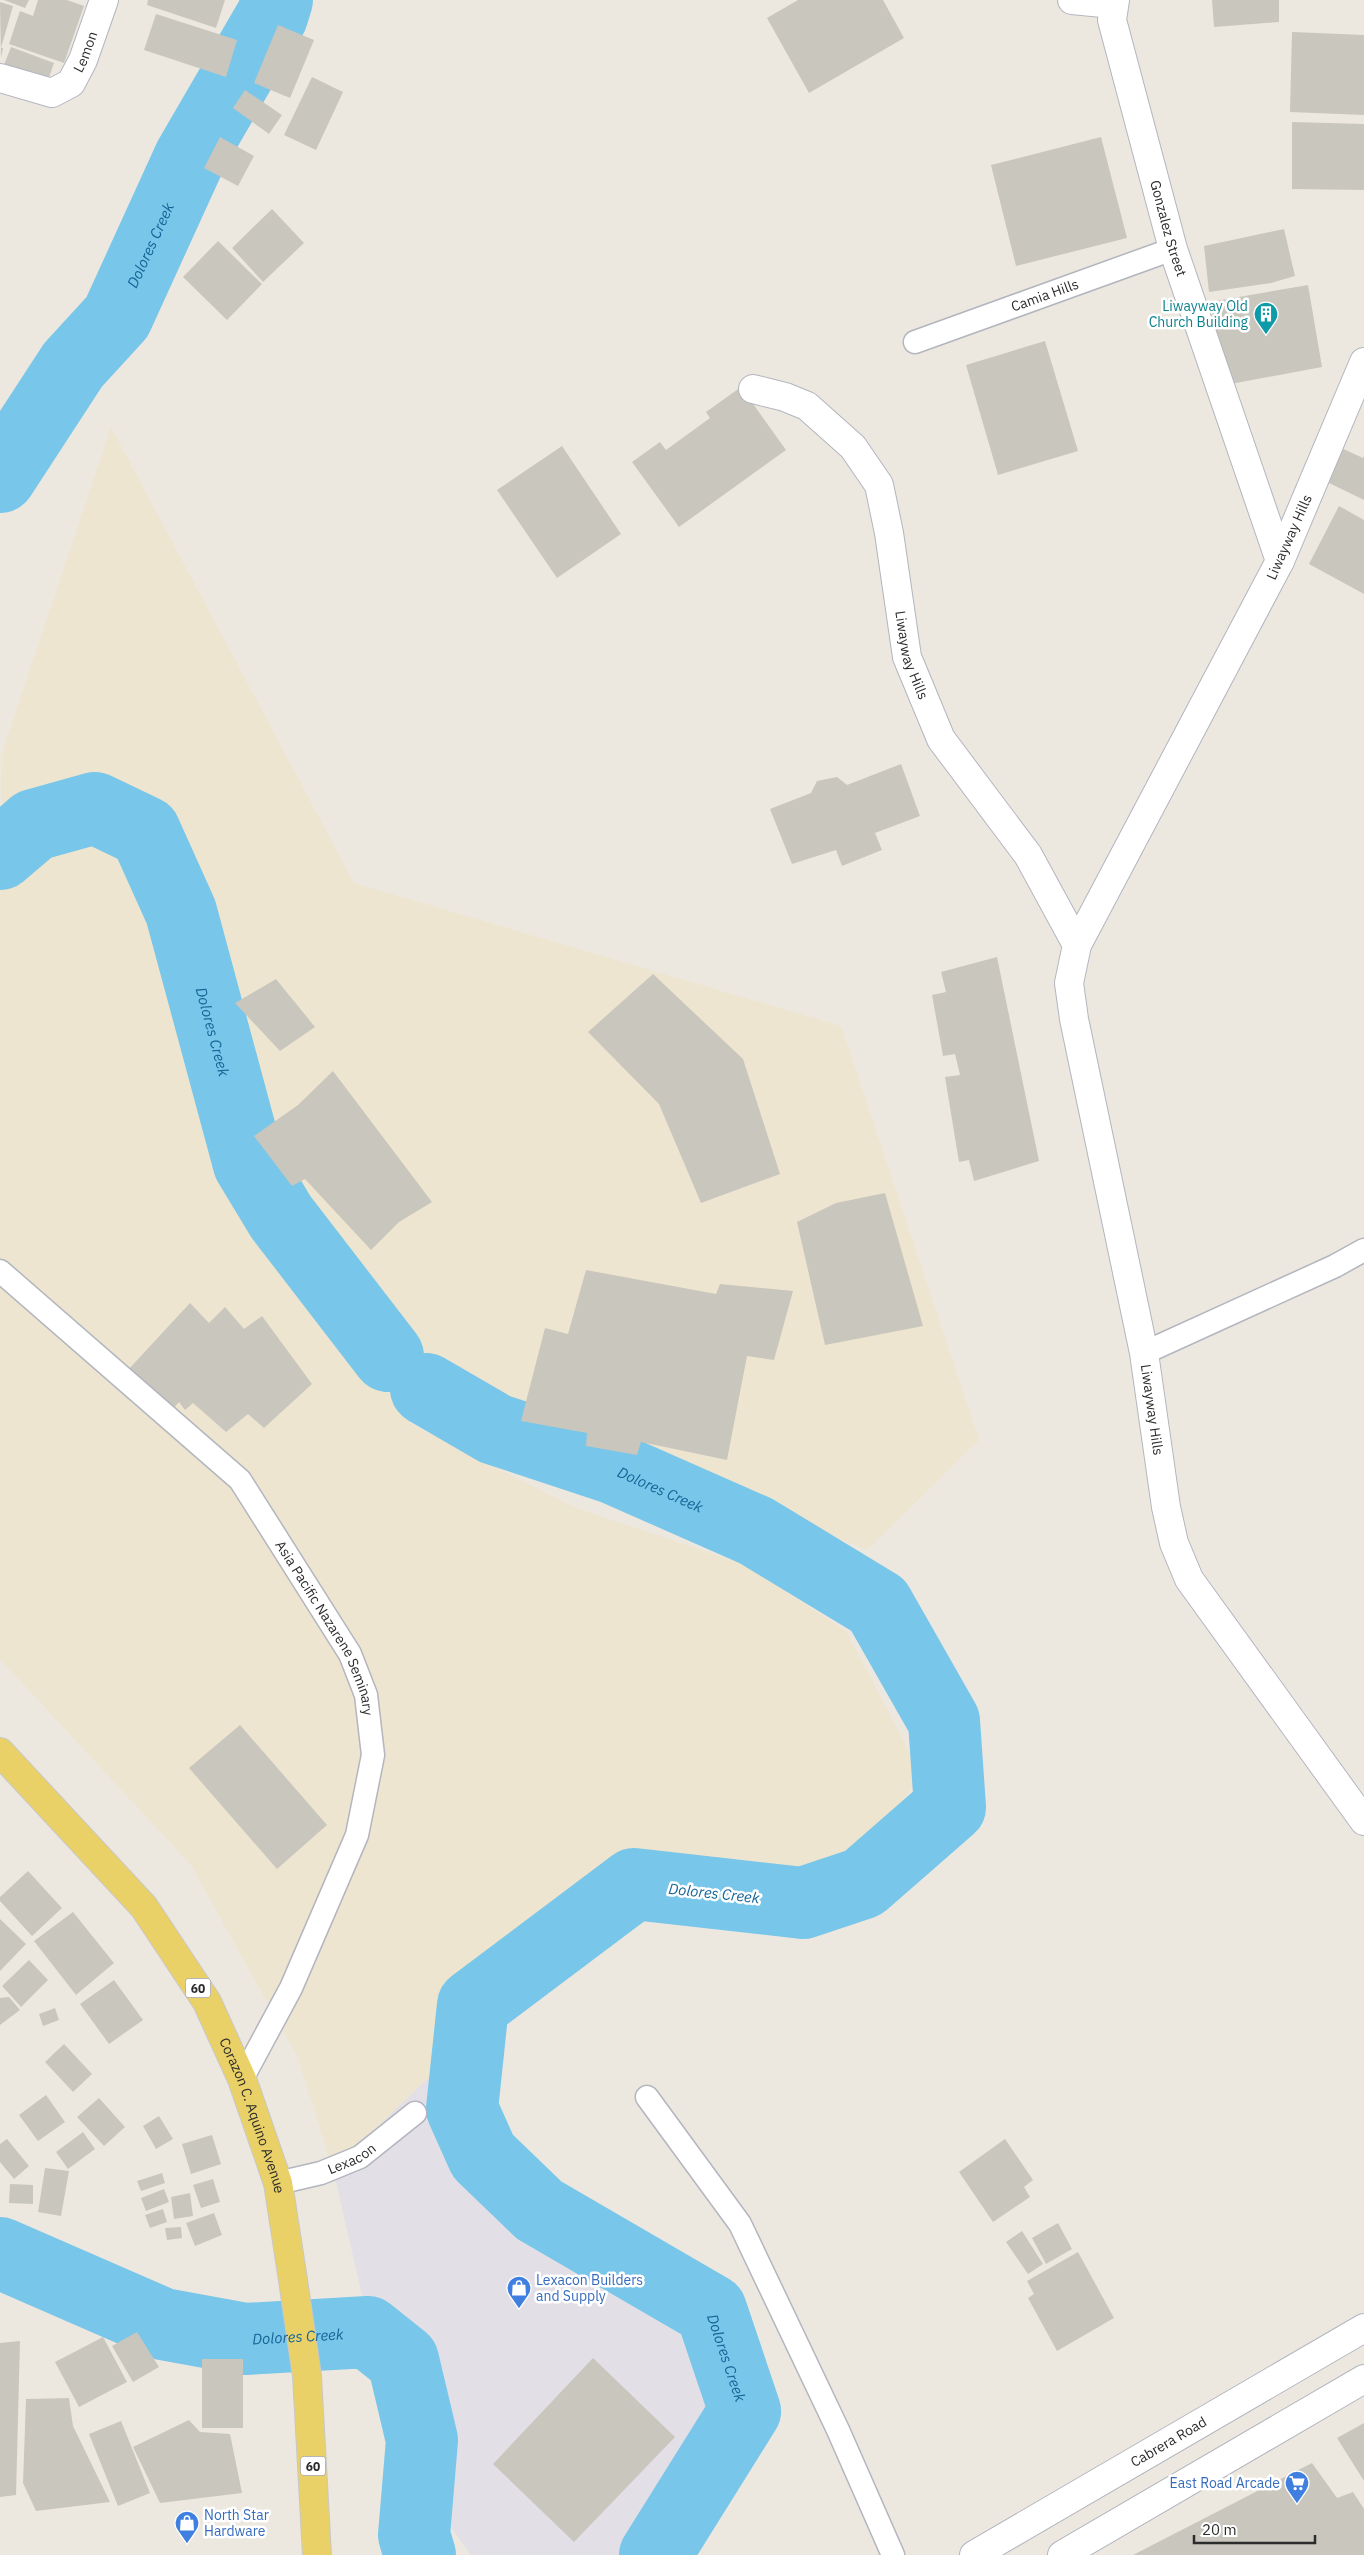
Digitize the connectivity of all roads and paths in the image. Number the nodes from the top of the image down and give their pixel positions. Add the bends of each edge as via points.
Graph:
1 (104, 0) edge
2 (1072, 0) edge
3 (1114, 2) edge
4 (0, 78) edge
5 (1174, 248) junction
6 (915, 342) dead end
7 (1364, 362) edge
8 (752, 389) dead end
9 (1280, 561) junction
10 (1077, 946) junction
11 (1364, 1250) edge
12 (0, 1271) edge
13 (1144, 1353) junction
14 (0, 1752) edge
15 (1364, 1821) edge
16 (242, 2079) junction
17 (647, 2097) dead end
18 (415, 2113) dead end
19 (278, 2184) junction
20 (1364, 2328) edge
21 (1364, 2379) edge
22 (317, 2555) edge
23 (893, 2555) edge
24 (974, 2555) edge
25 (1062, 2555) edge

1 - 4 street, Lemon via 83,60 71,83 52,93
2 - 3 street
3 - 5 street, Gonzalez Street via 1112,20
5 - 6 lane, Camia Hills
5 - 9 street, Gonzalez Street
7 - 9 street, Liwayway Hills
8 - 10 street, Liwayway Hills via 807,406 853,447 879,485 907,657 941,739 1028,855
9 - 10 street, Liwayway Hills
10 - 13 street, Liwayway Hills via 1069,983 1074,1019
11 - 13 lane
12 - 16 lane, Asia Pacific Nazarene Seminary via 240,1480 350,1654 366,1695 374,1755 357,1835 291,1988
13 - 15 street, Liwayway Hills via 1166,1507 1174,1543 1189,1579
14 - 16 main road, Corazon C. Aquino Avenue / 60 via 144,1907 207,2002
16 - 19 main road, Corazon C. Aquino Avenue / 60
17 - 23 lane via 740,2224 838,2430
18 - 19 lane, Lexacon via 360,2157 322,2173
19 - 22 main road, Corazon C. Aquino Avenue / 60 via 307,2376
20 - 24 street, Cabrera Road
21 - 25 street

